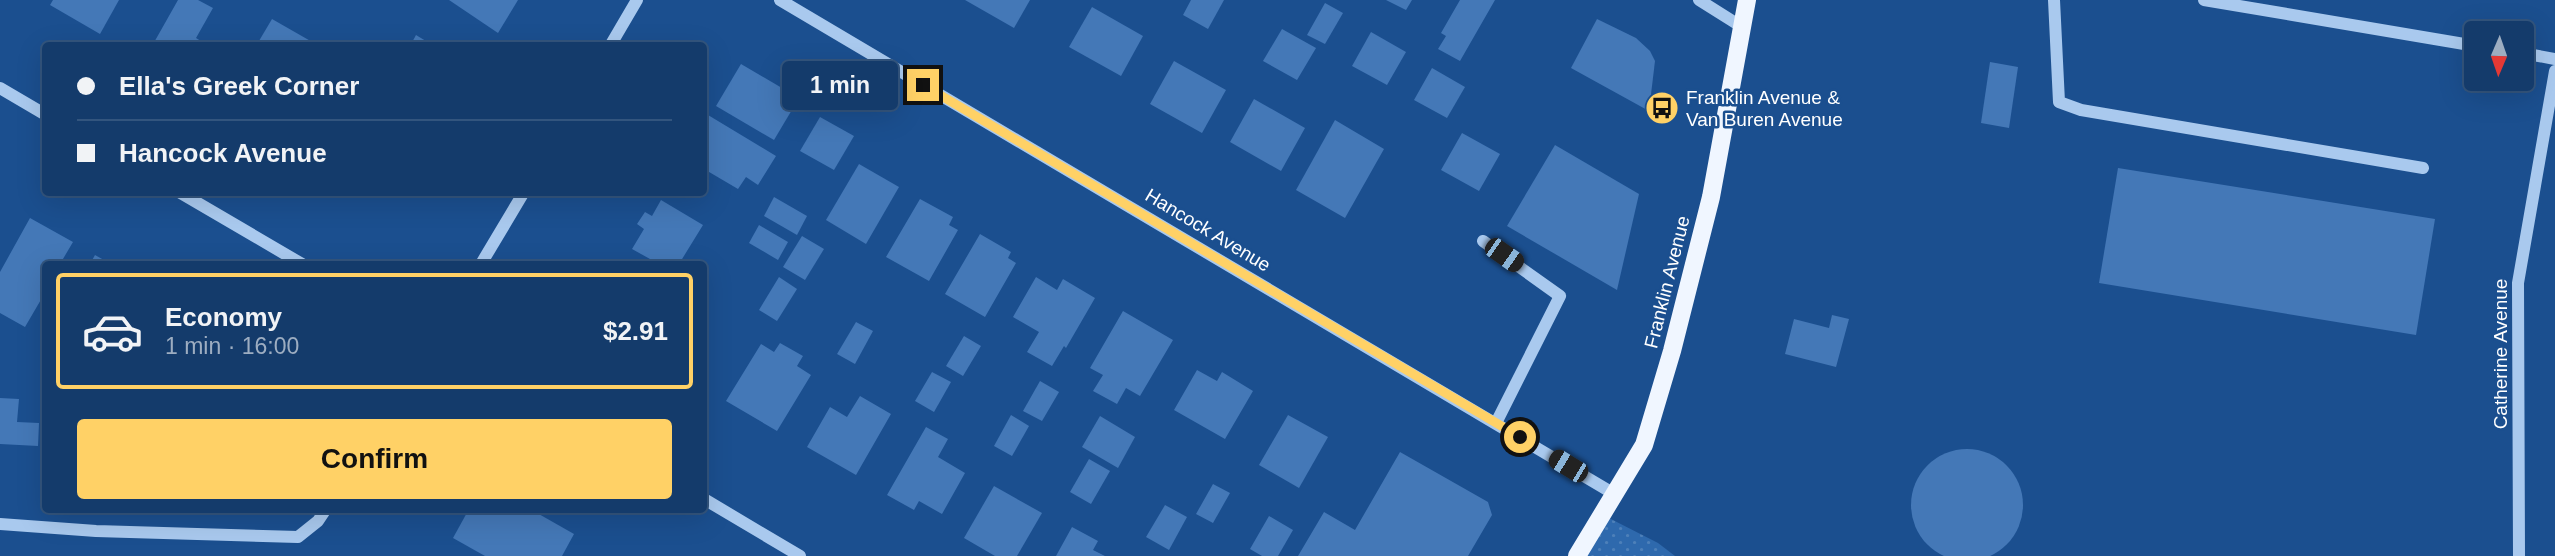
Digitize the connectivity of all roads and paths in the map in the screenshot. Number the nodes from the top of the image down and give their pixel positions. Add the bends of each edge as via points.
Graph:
1 (637, 0) edge
2 (780, 0) edge
3 (1699, 0) edge
4 (1747, 0) edge
5 (2054, 0) edge
6 (2204, 0) edge
7 (1742, 27) junction
8 (612, 42) edge
9 (2464, 44) edge
10 (2534, 55) edge
11 (2555, 59) edge
12 (2555, 71) edge
13 (0, 88) edge
14 (42, 113) edge
15 (2423, 168) dead end
16 (186, 196) edge
17 (522, 196) edge
18 (1483, 241) dead end
19 (297, 261) edge
20 (483, 261) edge
21 (1496, 423) junction
22 (1616, 495) junction
23 (707, 501) edge
24 (323, 513) edge
25 (0, 524) edge
26 (800, 556) edge
27 (1577, 556) edge
28 (2519, 556) edge

1 - 8 street
2 - 21 street, Hancock Avenue
3 - 7 street
4 - 7 main road, Franklin Avenue
5 - 15 street via 2059,102 2081,110
6 - 9 street
7 - 22 main road, Franklin Avenue via 1711,197 1672,351 1644,445
10 - 11 street
12 - 28 street, Catherine Avenue via 2518,283
13 - 14 street
16 - 19 street
17 - 20 street
18 - 21 street via 1560,296
21 - 22 street, Hancock Avenue
22 - 27 main road, Franklin Avenue
23 - 26 street
24 - 25 street via 298,537

